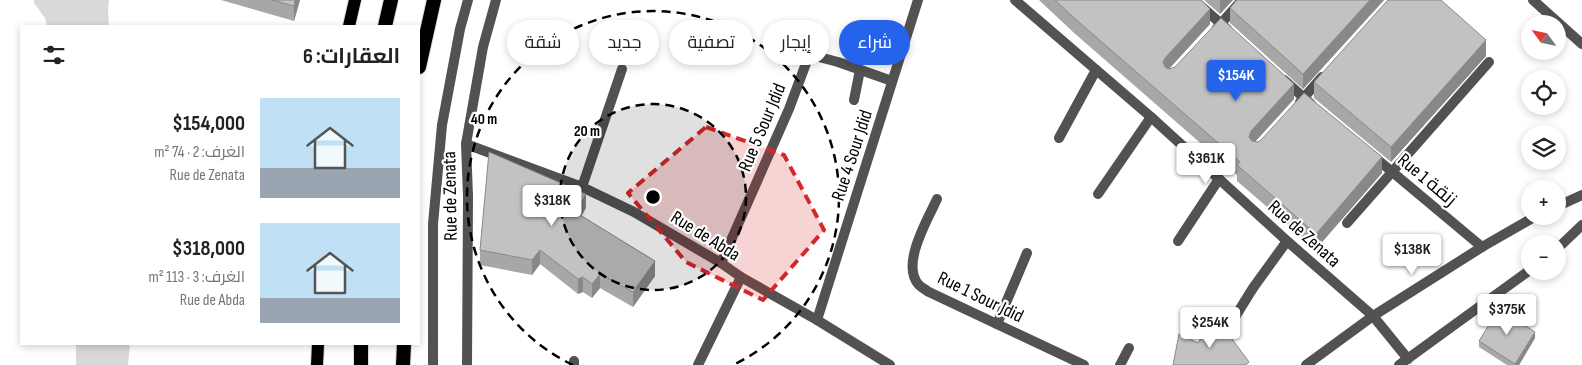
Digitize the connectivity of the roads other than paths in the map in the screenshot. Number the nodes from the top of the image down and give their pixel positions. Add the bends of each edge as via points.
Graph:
1 (356, 0) edge
2 (391, 0) edge
3 (434, 0) edge
4 (468, 0) edge
5 (496, 0) edge
6 (918, 0) edge
7 (1015, 0) edge
8 (1194, 0) edge
9 (1242, 0) edge
10 (1533, 0) edge
11 (1221, 24) junction
12 (349, 25) edge
13 (385, 25) edge
14 (1234, 36) edge
15 (1208, 37) edge
16 (1582, 44) edge
17 (1489, 62) dead end
18 (420, 63) edge
19 (622, 69) dead end
20 (860, 70) junction
21 (1096, 70) junction
22 (1329, 70) edge
23 (1276, 73) edge
24 (892, 81) junction
25 (1303, 98) junction
26 (854, 100) dead end
27 (1318, 110) edge
28 (1292, 111) edge
29 (1151, 117) junction
30 (1059, 138) dead end
31 (466, 144) junction
32 (1362, 147) edge
33 (1392, 172) junction
34 (1219, 179) junction
35 (582, 187) junction
36 (1098, 194) dead end
37 (1582, 195) edge
38 (937, 199) dead end
39 (1566, 202) edge
40 (1347, 223) dead end
41 (1521, 225) edge
42 (1582, 225) edge
43 (1178, 240) dead end
44 (1566, 240) edge
45 (1286, 241) junction
46 (1482, 247) junction
47 (1027, 253) dead end
48 (721, 263) junction
49 (741, 277) junction
50 (1521, 277) edge
51 (1373, 316) junction
52 (817, 320) junction
53 (997, 324) junction
54 (1230, 324) dead end
55 (318, 345) edge
56 (361, 345) edge
57 (404, 345) edge
58 (1129, 348) dead end
59 (1404, 362) edge
60 (317, 365) edge
61 (361, 365) edge
62 (403, 365) edge
63 (433, 365) edge
64 (467, 365) edge
65 (698, 365) edge
66 (890, 365) edge
67 (1084, 365) edge
68 (1120, 365) edge
69 (1306, 365) edge

1 - 12 main road
2 - 13 highway
3 - 18 highway
4 - 63 street via 442,125 433,224
5 - 31 street, Rue de Zenata via 483,47
6 - 24 street, Rue 4 Sour Jdid
7 - 21 street, Rue de Zenata
8 - 11 street
9 - 11 street
10 - 16 street
11 - 14 street
11 - 15 street
17 - 33 street
19 - 35 street
20 - 24 street, Rue 5 Sour Jdid
20 - 26 street
20 - 48 street, Rue 5 Sour Jdid via 815,56 808,58 790,110
21 - 29 street, Rue de Zenata
21 - 30 street
22 - 25 street
23 - 25 street
24 - 52 street, Rue 4 Sour Jdid
25 - 27 street
25 - 28 street
29 - 34 street, Rue de Zenata
29 - 36 street
31 - 35 street, Rue de Abda
31 - 64 street, Rue de Zenata
32 - 33 street, Rue 1 زنقة
33 - 40 street
33 - 46 street, Rue 1 زنقة
34 - 43 street
34 - 45 street, Rue de Zenata
35 - 48 street, Rue de Abda via 634,212
37 - 39 street
38 - 53 street, Rue 1 Sour Jdid via 920,233 913,257 918,284 928,292
41 - 46 street
42 - 44 street
45 - 51 street, Rue de Zenata
45 - 54 street
46 - 51 street
47 - 53 street
48 - 49 street, Rue de Abda
49 - 52 street, Rue de Abda
49 - 65 street
50 - 59 street
51 - 59 street, Rue de Zenata
51 - 69 street
52 - 66 street, Rue de Abda
53 - 67 street, Rue 1 Sour Jdid
55 - 60 main road
56 - 61 highway
57 - 62 highway
58 - 68 street

